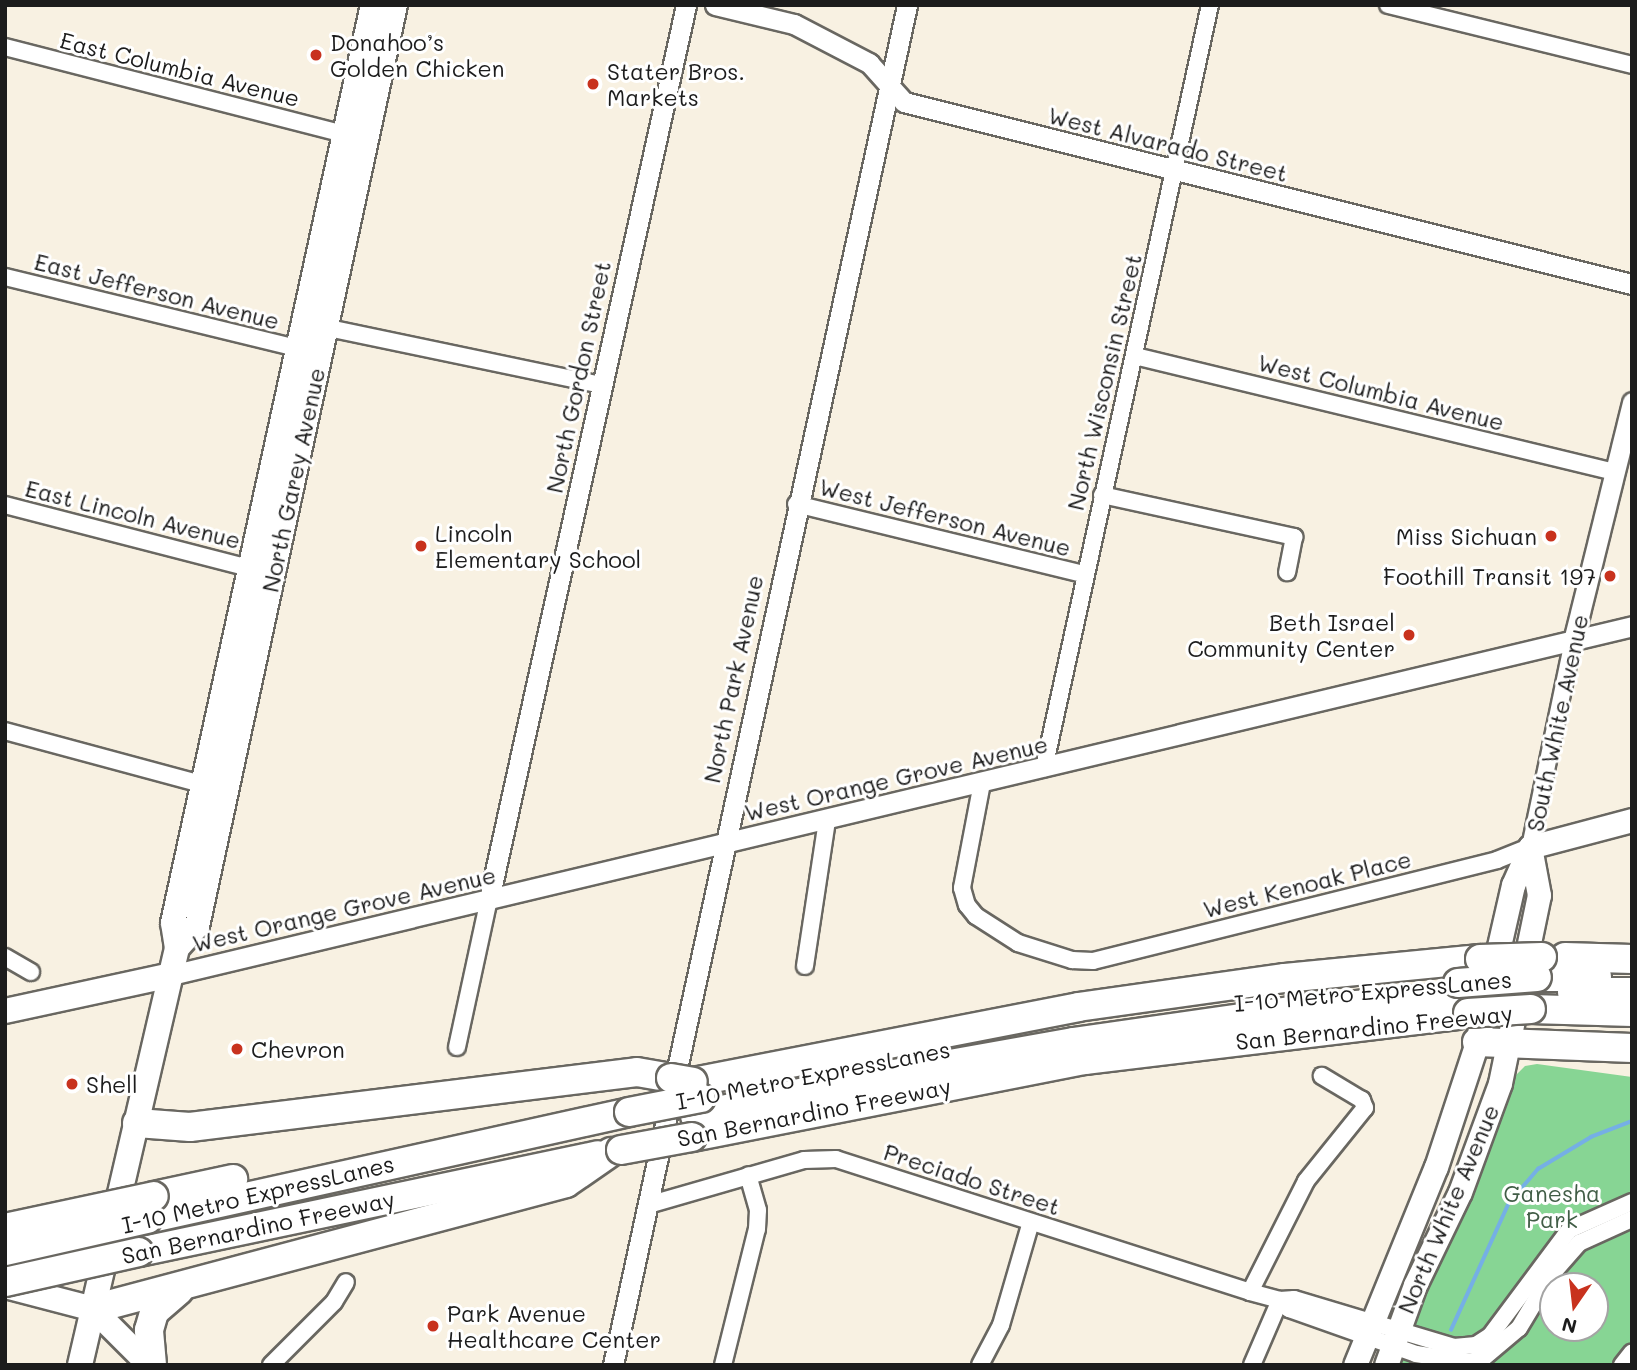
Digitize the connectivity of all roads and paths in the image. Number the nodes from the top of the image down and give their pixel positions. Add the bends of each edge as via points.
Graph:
1 (373, 5) edge
2 (395, 5) edge
3 (685, 5) edge
4 (715, 5) edge
5 (907, 5) edge
6 (1210, 5) edge
7 (1388, 5) edge
8 (5, 47) edge
9 (1632, 65) edge
10 (889, 85) junction
11 (344, 134) junction
12 (1174, 171) junction
13 (5, 277) edge
14 (1632, 284) edge
15 (315, 325) junction
16 (309, 351) junction
17 (1135, 356) junction
18 (602, 385) junction
19 (1632, 402) edge
20 (1616, 472) junction
21 (1102, 495) junction
22 (796, 504) junction
23 (5, 505) edge
24 (249, 568) junction
25 (1287, 572) dead end
26 (1084, 574) junction
27 (1632, 626) edge
28 (1574, 638) junction
29 (5, 731) edge
30 (1044, 768) junction
31 (202, 783) junction
32 (982, 783) junction
33 (827, 820) junction
34 (1632, 820) edge
35 (723, 845) junction
36 (1530, 847) junction
37 (489, 899) junction
38 (177, 948) junction
39 (5, 957) edge
40 (1632, 959) edge
41 (805, 966) dead end
42 (31, 972) dead end
43 (171, 975) junction
44 (1632, 977) edge
45 (1536, 984) junction
46 (1632, 992) edge
47 (1466, 997) junction
48 (5, 1011) edge
49 (1632, 1012) edge
50 (1476, 1042) junction
51 (1509, 1043) junction
52 (457, 1047) dead end
53 (1632, 1048) edge
54 (1322, 1076) dead end
55 (697, 1102) junction
56 (626, 1119) junction
57 (137, 1123) junction
58 (748, 1175) junction
59 (1632, 1202) edge
60 (648, 1205) junction
61 (151, 1208) junction
62 (1632, 1219) edge
63 (1031, 1222) junction
64 (5, 1228) edge
65 (253, 1228) joint
66 (5, 1251) edge
67 (346, 1282) dead end
68 (5, 1284) edge
69 (182, 1289) junction
70 (1250, 1292) junction
71 (1280, 1300) junction
72 (93, 1309) junction
73 (1368, 1329) junction
74 (1392, 1347) edge
75 (1632, 1352) edge
76 (1481, 1356) edge
77 (1445, 1363) edge
78 (80, 1365) edge
79 (151, 1365) edge
80 (271, 1365) edge
81 (613, 1365) edge
82 (723, 1365) edge
83 (980, 1365) edge
84 (1252, 1365) edge
85 (1355, 1365) edge
86 (1622, 1365) edge

1 - 11 main road, North Garey Avenue
2 - 15 main road, North Garey Avenue
3 - 18 street, North Gordon Street
4 - 10 street, West Alvarado Street via 793,24 869,63
5 - 10 street, North Park Avenue
6 - 12 street, North Wisconsin Street
7 - 9 street
8 - 11 street, East Columbia Avenue
10 - 12 street, West Alvarado Street via 904,102
10 - 22 street, North Park Avenue
11 - 15 main road, North Garey Avenue
12 - 14 street, West Alvarado Street
12 - 17 street, North Wisconsin Street
13 - 16 street, East Jefferson Avenue
15 - 16 main road, North Garey Avenue
15 - 18 street
16 - 24 main road, North Garey Avenue
16 - 38 main road, North Garey Avenue via 197,926
17 - 20 street, West Columbia Avenue
17 - 21 street, North Wisconsin Street
18 - 37 street, North Gordon Street
19 - 20 street, South White Avenue
20 - 28 street, South White Avenue
21 - 25 street via 1294,537
21 - 26 street, North Wisconsin Street
22 - 26 street, West Jefferson Avenue
22 - 35 street, North Park Avenue
23 - 24 street, East Lincoln Avenue
24 - 31 main road, North Garey Avenue
26 - 30 street, North Wisconsin Street
27 - 28 street, West Orange Grove Avenue
28 - 30 street, West Orange Grove Avenue
28 - 36 street, South White Avenue
29 - 31 street
30 - 32 street, West Orange Grove Avenue
31 - 38 main road, North Garey Avenue via 173,923
32 - 33 street, West Orange Grove Avenue
32 - 36 street, West Kenoak Place via 962,888 967,905 1018,943 1072,960 1093,961 1483,864
33 - 35 street, West Orange Grove Avenue
33 - 41 street
34 - 36 main road
35 - 37 street, West Orange Grove Avenue
35 - 60 street, North Park Avenue
36 - 50 main road, South White Avenue via 1513,885
36 - 51 main road, North White Avenue via 1539,895
37 - 43 street, West Orange Grove Avenue
37 - 52 street, North Gordon Street
38 - 43 main road, North Garey Avenue
39 - 42 street
40 - 45 highway, San Bernardino Freeway
43 - 48 main road
43 - 57 main road, North Garey Avenue
44 - 45 highway, I-10 Metro ExpressLanes
45 - 46 highway, I-10 Metro ExpressLanes
45 - 47 highway, San Bernardino Freeway, bridge
45 - 49 highway, San Bernardino Freeway
45 - 55 highway, San Bernardino Freeway, bridge via 1480,959 1285,978 1078,1007
47 - 55 highway, San Bernardino Freeway via 1086,1060
47 - 55 highway, I-10 Metro ExpressLanes via 1302,995 1115,1020 941,1048
50 - 51 highway
50 - 73 main road, South White Avenue via 1436,1167
51 - 53 highway
51 - 74 main road, North White Avenue via 1500,1083 1460,1192
54 - 70 street via 1362,1100 1365,1108 1306,1181
55 - 56 highway, San Bernardino Freeway, bridge
55 - 56 highway, bridge
55 - 56 highway, I-10 Metro ExpressLanes, bridge
56 - 57 highway via 190,1127
56 - 61 highway, San Bernardino Freeway
56 - 65 highway, I-10 Metro ExpressLanes via 274,1207
56 - 69 highway via 566,1183
57 - 72 main road, North Garey Avenue
58 - 60 street, Preciado Street
58 - 63 street, Preciado Street via 804,1160 836,1159
58 - 82 street via 758,1210 757,1229
59 - 76 street via 1562,1236
60 - 81 street, North Park Avenue
61 - 64 highway, San Bernardino Freeway, bridge
61 - 66 highway, I-10 Metro ExpressLanes, bridge
62 - 76 street via 1579,1243 1550,1275 1520,1328
63 - 70 street, Preciado Street
63 - 83 street via 1001,1325
65 - 68 highway, San Bernardino Freeway, bridge
67 - 80 street via 334,1302
68 - 72 main road
69 - 72 highway
69 - 79 highway via 154,1312 149,1330
70 - 71 street, Preciado Street
71 - 73 street, Preciado Street via 1294,1299
71 - 84 street
72 - 78 main road, North Garey Avenue
72 - 79 main road
73 - 74 street, Preciado Street
73 - 85 main road
74 - 76 street via 1433,1344
74 - 77 street
75 - 86 street
76 - 77 street

